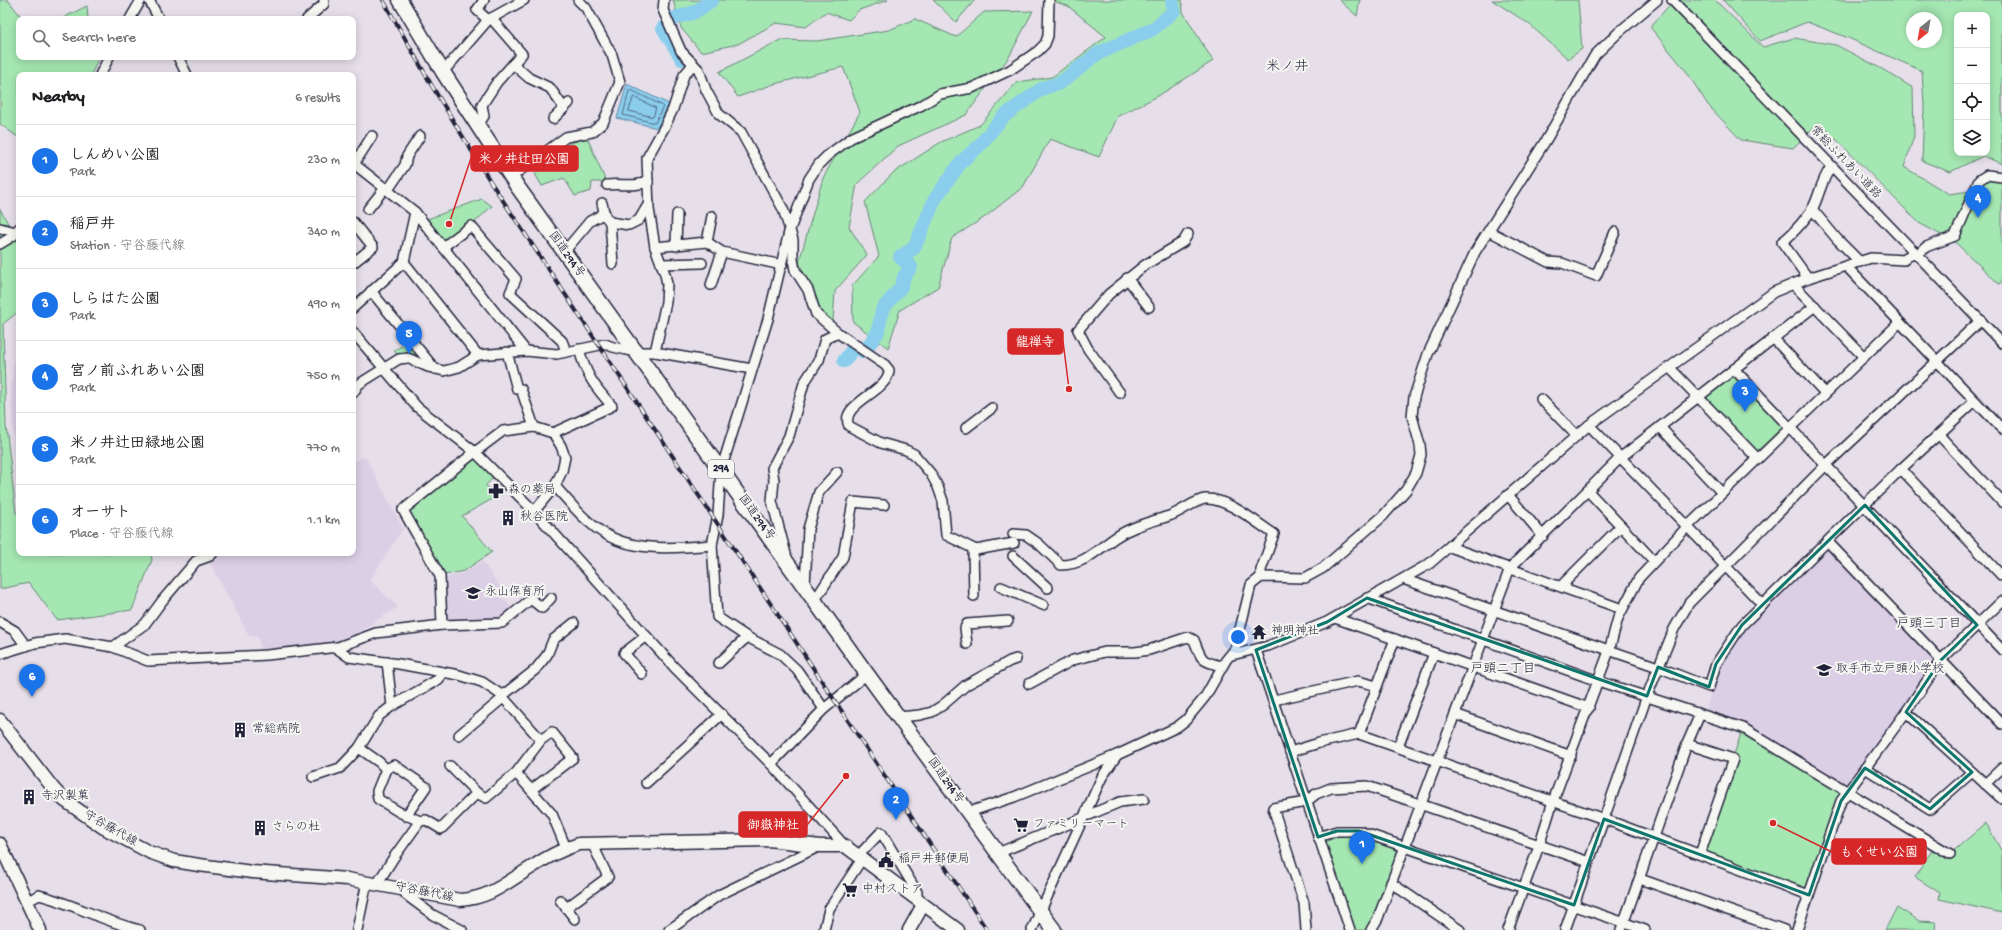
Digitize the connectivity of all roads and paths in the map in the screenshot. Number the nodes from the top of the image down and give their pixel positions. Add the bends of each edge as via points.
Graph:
1 (141, 0) edge
2 (149, 0) edge
3 (324, 0) edge
4 (400, 0) edge
5 (484, 0) edge
6 (524, 0) edge
7 (578, 0) edge
8 (664, 0) edge
9 (1049, 0) edge
10 (1657, 0) edge
11 (1672, 0) edge
12 (132, 16) edge
13 (157, 16) edge
14 (310, 16) edge
15 (489, 19) junction
16 (108, 60) edge
17 (180, 60) edge
18 (692, 62) junction
19 (514, 64) junction
20 (102, 72) edge
21 (186, 72) edge
22 (443, 72) junction
23 (553, 119) dead end
24 (478, 126) junction
25 (372, 136) dead end
26 (420, 136) dead end
27 (356, 161) edge
28 (356, 166) edge
29 (1831, 167) junction
30 (511, 176) junction
31 (2002, 177) edge
32 (648, 182) junction
33 (607, 185) dead end
34 (386, 189) junction
35 (602, 203) dead end
36 (648, 203) junction
37 (368, 209) dead end
38 (1812, 209) junction
39 (415, 212) junction
40 (605, 213) junction
41 (677, 214) dead end
42 (712, 216) dead end
43 (610, 222) junction
44 (356, 226) edge
45 (0, 228) edge
46 (16, 230) edge
47 (1489, 231) junction
48 (16, 232) edge
49 (789, 232) junction
50 (1615, 232) dead end
51 (1188, 234) dead end
52 (707, 242) junction
53 (0, 244) edge
54 (676, 246) junction
55 (443, 247) junction
56 (655, 247) junction
57 (564, 252) junction
58 (722, 252) junction
59 (1915, 253) junction
60 (356, 261) edge
61 (404, 262) junction
62 (1860, 262) junction
63 (702, 263) dead end
64 (613, 264) dead end
65 (661, 264) junction
66 (782, 265) junction
67 (1846, 266) junction
68 (1127, 278) junction
69 (1808, 278) junction
70 (1793, 284) junction
71 (711, 286) dead end
72 (371, 290) junction
73 (356, 305) edge
74 (1815, 306) junction
75 (1149, 307) dead end
76 (1981, 320) junction
77 (1900, 323) junction
78 (838, 333) junction
79 (356, 335) edge
80 (1773, 338) junction
81 (2002, 343) edge
82 (579, 349) junction
83 (526, 351) junction
84 (566, 351) junction
85 (506, 352) junction
86 (636, 352) junction
87 (655, 352) junction
88 (478, 355) junction
89 (1864, 357) junction
90 (1937, 362) junction
91 (1669, 367) junction
92 (385, 369) junction
93 (435, 369) junction
94 (752, 369) junction
95 (1734, 369) junction
96 (356, 388) edge
97 (1120, 393) dead end
98 (1825, 393) junction
99 (1698, 398) junction
100 (1541, 400) dead end
101 (1975, 401) junction
102 (992, 408) dead end
103 (1589, 425) junction
104 (534, 427) junction
105 (1660, 427) junction
106 (966, 428) dead end
107 (1790, 428) junction
108 (2002, 429) edge
109 (553, 433) junction
110 (1939, 435) junction
111 (1576, 436) junction
112 (475, 452) junction
113 (1620, 458) junction
114 (1758, 460) junction
115 (1826, 465) junction
116 (1901, 469) junction
117 (721, 470) junction
118 (837, 472) dead end
119 (555, 486) junction
120 (1588, 491) junction
121 (1722, 493) junction
122 (1508, 495) junction
123 (2002, 502) edge
124 (884, 505) dead end
125 (1865, 505) junction
126 (537, 508) dead end
127 (1621, 526) junction
128 (1687, 527) junction
129 (1543, 536) junction
130 (1828, 542) junction
131 (712, 545) junction
132 (1450, 547) junction
133 (973, 550) junction
134 (210, 556) edge
135 (1013, 556) dead end
136 (196, 557) edge
137 (1654, 561) junction
138 (788, 562) junction
139 (1725, 566) junction
140 (1510, 568) junction
141 (2002, 576) edge
142 (1261, 577) junction
143 (1403, 580) junction
144 (805, 586) junction
145 (1561, 586) junction
146 (1001, 587) dead end
147 (1048, 588) dead end
148 (974, 596) dead end
149 (551, 598) dead end
150 (1367, 598) junction
151 (815, 600) junction
152 (2002, 601) edge
153 (1042, 605) dead end
154 (1763, 605) junction
155 (1622, 609) junction
156 (1494, 612) junction
157 (1335, 618) junction
158 (1008, 621) dead end
159 (0, 622) edge
160 (574, 623) dead end
161 (442, 625) junction
162 (1977, 625) junction
163 (646, 636) junction
164 (747, 637) junction
165 (1395, 639) junction
166 (1483, 639) junction
167 (967, 644) dead end
168 (26, 646) junction
169 (112, 647) junction
170 (335, 647) junction
171 (1256, 650) junction
172 (2002, 650) edge
173 (1609, 651) junction
174 (1434, 653) junction
175 (0, 654) edge
176 (1232, 655) junction
177 (1016, 659) dead end
178 (1941, 660) junction
179 (387, 662) junction
180 (719, 663) dead end
181 (1222, 666) junction
182 (1472, 667) junction
183 (1658, 667) junction
184 (442, 672) junction
185 (642, 674) dead end
186 (867, 674) junction
187 (1598, 681) junction
188 (1029, 684) dead end
189 (1377, 686) junction
190 (1647, 696) junction
191 (502, 697) junction
192 (1274, 700) junction
193 (392, 706) junction
194 (1589, 708) junction
195 (824, 709) junction
196 (1906, 712) junction
197 (722, 714) junction
198 (1455, 714) junction
199 (1700, 714) junction
200 (899, 716) junction
201 (0, 720) edge
202 (2002, 724) edge
203 (1359, 734) junction
204 (459, 735) dead end
205 (541, 740) junction
206 (1687, 744) junction
207 (1398, 747) junction
208 (359, 748) junction
209 (1290, 752) junction
210 (1117, 756) junction
211 (1571, 756) junction
212 (1437, 761) junction
213 (772, 764) junction
214 (450, 766) dead end
215 (1865, 768) junction
216 (2002, 768) edge
217 (386, 769) junction
218 (516, 772) junction
219 (1972, 772) junction
220 (313, 777) dead end
221 (646, 783) dead end
222 (1985, 784) junction
223 (531, 790) junction
224 (1847, 792) junction
225 (477, 793) junction
226 (2002, 798) edge
227 (1144, 799) dead end
228 (1553, 801) junction
229 (1306, 802) junction
230 (1420, 804) junction
231 (969, 812) junction
232 (406, 816) junction
233 (1086, 816) junction
234 (1604, 819) junction
235 (420, 821) junction
236 (1318, 837) junction
237 (1654, 837) junction
238 (592, 843) junction
239 (0, 844) edge
240 (820, 846) junction
241 (845, 846) junction
242 (1404, 846) junction
243 (1539, 846) junction
244 (566, 848) junction
245 (998, 853) junction
246 (1700, 854) junction
247 (1950, 854) dead end
248 (860, 858) junction
249 (1589, 862) junction
250 (1640, 879) junction
251 (1391, 882) junction
252 (372, 883) junction
253 (1524, 887) junction
254 (404, 889) junction
255 (1809, 895) junction
256 (560, 900) dead end
257 (26, 902) junction
258 (920, 902) junction
259 (1574, 905) junction
260 (566, 908) junction
261 (1040, 912) junction
262 (575, 919) dead end
263 (1622, 926) edge
264 (40, 930) edge
265 (140, 930) edge
266 (357, 930) edge
267 (462, 930) edge
268 (670, 930) edge
269 (824, 930) edge
270 (909, 930) edge
271 (958, 930) edge
272 (1032, 930) edge
273 (1054, 930) edge
274 (1306, 930) edge
275 (1350, 930) edge
276 (1372, 930) edge
277 (1460, 930) edge
278 (1508, 930) edge
279 (1565, 930) edge
280 (1645, 930) edge
281 (1784, 930) edge
282 (1796, 930) edge

1 - 12 street
2 - 13 street
3 - 14 street via 324,4
4 - 22 highway, 国道294号 / 294
5 - 15 street via 477,10
6 - 15 street
7 - 30 street via 586,8 612,55 620,82 603,123 592,132 566,137
8 - 18 street via 663,10 672,33 681,51
9 - 49 street via 1048,36 1038,51 1010,70 972,88 940,94 922,106 851,138 828,154 809,180
10 - 47 street via 1595,55
11 - 29 street, 常総ふれあい道路
15 - 19 street via 522,54
15 - 22 street
16 - 20 street
17 - 21 street
18 - 32 street via 684,75 673,109 647,158
18 - 49 street via 719,114 741,132 756,158 782,209
19 - 23 street via 529,78 550,88 567,105
19 - 24 street via 497,82 482,105 484,116
22 - 24 highway, 国道294号 / 294
24 - 30 highway, 国道294号 / 294
25 - 27 street
26 - 34 street via 407,156 405,165
28 - 34 street
29 - 38 street via 1822,180
29 - 59 street, 常総ふれあい道路
30 - 57 highway, 国道294号 / 294
31 - 59 street via 1987,175 1979,180 1955,236
32 - 33 street via 641,186 617,183
32 - 36 street
34 - 37 street
34 - 39 street
35 - 40 street
36 - 43 street via 639,220 629,225
36 - 56 street
38 - 62 street
38 - 69 street via 1782,242
39 - 55 street
39 - 61 street
40 - 43 street
40 - 57 street via 590,221
41 - 54 street
42 - 52 street
43 - 64 street
44 - 60 street via 373,247
45 - 46 street
47 - 50 street via 1548,262 1562,263 1596,276
47 - 142 street via 1475,252 1422,369 1411,410 1421,455 1410,484 1383,516 1323,568 1305,578
48 - 53 street
49 - 66 street
49 - 78 street via 793,240 795,270 808,290 816,314
51 - 68 street via 1183,242
52 - 54 street
52 - 58 street
54 - 56 street
55 - 83 street
55 - 84 street via 471,226 516,279 510,293 562,342
56 - 65 street
57 - 86 highway, 国道294号 / 294
58 - 66 street
58 - 71 street
59 - 62 street via 1904,260 1871,258
59 - 76 street, 常総ふれあい道路
61 - 72 street
61 - 88 street
62 - 67 street
63 - 65 street
65 - 87 street via 667,284 666,302
66 - 94 street
67 - 69 street
67 - 77 street
68 - 75 street
68 - 97 street via 1109,294 1078,330 1088,349
69 - 70 street
70 - 74 street
70 - 91 street via 1763,299
72 - 73 street
72 - 93 street
74 - 80 street
74 - 89 street
76 - 81 street, 常総ふれあい道路
76 - 90 street
77 - 89 street
77 - 90 street
78 - 133 street via 874,356 889,370 885,382 855,407 848,419 849,426 881,443 914,454 938,487 943,500 946,535
78 - 138 street via 825,339 819,360 804,383 789,436 772,468 772,501
79 - 92 street
80 - 95 street
80 - 98 street
82 - 84 street
82 - 86 street via 605,344
82 - 109 street via 583,365 595,387 612,406
83 - 84 street via 557,354
83 - 85 street
85 - 88 street
85 - 104 street via 517,388 521,389
86 - 87 street
86 - 117 highway, 国道294号 / 294
87 - 94 street
88 - 93 street via 459,367
89 - 98 street
90 - 101 street
90 - 115 street
91 - 99 street
91 - 103 street
92 - 93 street via 399,359 408,358
92 - 96 street via 359,384
92 - 112 street via 417,407
94 - 117 street
95 - 99 street
95 - 107 street
98 - 107 street
99 - 105 street
99 - 114 street
100 - 111 street
101 - 108 street
101 - 110 street
102 - 106 street
103 - 111 street
103 - 113 street
104 - 109 street
104 - 112 street via 503,431
105 - 113 street
105 - 121 street
107 - 114 street
107 - 115 street
109 - 119 street via 565,457
110 - 116 street
110 - 123 street
111 - 122 street
112 - 161 street via 403,510 440,576
112 - 163 street via 534,511
113 - 120 street
113 - 128 street
114 - 121 street
115 - 125 street
115 - 139 street
116 - 125 street
116 - 141 street
117 - 131 street via 718,515
117 - 138 highway, 国道294号 / 294
118 - 144 street via 819,492 808,529
119 - 126 street
119 - 131 street via 576,510 606,535 631,545 678,548
120 - 127 street
120 - 129 street
121 - 128 street
122 - 129 street
122 - 132 street
124 - 151 street via 854,502 843,557
125 - 130 street
125 - 162 street
127 - 137 street
127 - 145 street
128 - 137 street
128 - 139 street
129 - 140 street
130 - 154 street
130 - 178 street
131 - 164 street via 717,617
132 - 140 street
132 - 143 street via 1430,564
133 - 142 street via 984,550 1026,535 1060,565 1068,565 1086,560 1129,528 1178,513 1203,499 1214,500 1244,514 1274,534 1260,570
133 - 148 street
134 - 136 street
135 - 147 street
136 - 169 street via 145,624
137 - 155 street via 1640,578
138 - 144 highway, 国道294号 / 294
139 - 154 street
139 - 183 street via 1689,603 1674,629
140 - 145 street
140 - 156 street
142 - 176 street via 1251,585 1239,637
143 - 150 street
143 - 156 street
144 - 151 highway, 国道294号 / 294
145 - 155 street
146 - 153 street
149 - 161 street via 542,608 531,599 502,623
150 - 157 street
150 - 166 street
151 - 186 highway, 国道294号 / 294
152 - 162 street
154 - 183 street via 1730,641 1716,664 1709,687
155 - 173 street
156 - 166 street
156 - 173 street
157 - 165 street
157 - 171 street
158 - 167 street via 967,624
159 - 168 street via 14,631
160 - 191 street via 553,640 547,655 535,670
161 - 170 street via 376,633
162 - 172 street
162 - 178 street
163 - 185 street via 624,653
163 - 197 street
164 - 180 street
164 - 195 street via 780,654 797,670
165 - 174 street
165 - 189 street
166 - 182 street
166 - 187 street
168 - 169 street via 65,640
168 - 175 street
169 - 170 street via 148,661 267,655
170 - 179 street via 349,657
171 - 176 street
171 - 192 street
173 - 183 street
173 - 187 street
174 - 182 street
174 - 207 street
176 - 181 street
177 - 200 street via 966,685 932,712
178 - 196 street
178 - 202 street
179 - 184 street
179 - 193 street
181 - 188 street via 1206,663 1194,640 1188,637 1149,650 1105,652 1073,660
181 - 210 street via 1205,697 1186,720 1177,727
182 - 194 street
182 - 198 street
183 - 190 street
184 - 191 street via 482,682
184 - 193 street via 438,679
186 - 195 street
186 - 200 highway, 国道294号 / 294
187 - 190 street
187 - 194 street
189 - 192 street via 1358,681
189 - 203 street
190 - 199 street
190 - 234 street
191 - 204 street
191 - 205 street
192 - 209 street
193 - 208 street via 379,716
194 - 211 street
195 - 213 street
196 - 215 street
196 - 219 street
197 - 213 street
197 - 221 street
198 - 211 street
198 - 212 street
199 - 206 street
199 - 224 street via 1743,728
200 - 231 highway, 国道294号 / 294
201 - 252 main road, 守谷藤代線 via 64,800 104,828 149,852 174,861 222,868
203 - 207 street
203 - 209 street
205 - 218 street
205 - 223 street via 552,732 573,758
206 - 237 street
206 - 246 street via 1734,759
207 - 212 street
208 - 217 street
208 - 220 street via 340,768
209 - 229 street
210 - 231 street
210 - 233 street via 1102,776
211 - 228 street
212 - 228 street
212 - 230 street
213 - 241 street
214 - 225 street
215 - 219 street via 1930,809
215 - 224 street
216 - 222 street
217 - 232 street via 377,791 378,799
217 - 232 street via 394,765 426,787
218 - 223 street
218 - 225 street via 486,798
219 - 222 street
222 - 226 street
223 - 244 street via 552,814
224 - 247 street
224 - 255 street via 1841,801
225 - 235 street via 441,829 426,820
227 - 233 street via 1120,802
228 - 234 street
228 - 243 street
229 - 230 street via 1316,794 1331,788 1367,786
229 - 236 street
229 - 274 street via 1273,808 1304,903
230 - 242 street
230 - 243 street
231 - 245 highway, 国道294号 / 294
232 - 235 street
233 - 245 street
233 - 261 street
234 - 237 street
234 - 249 street
235 - 252 street
236 - 242 street via 1337,831 1359,831
236 - 275 street
237 - 246 street
237 - 250 street
238 - 240 main road, 守谷藤代線 via 769,840
238 - 244 main road, 守谷藤代線
238 - 260 street via 608,877
239 - 257 main road
240 - 241 main road, 守谷藤代線
240 - 268 street via 719,895
241 - 248 main road
242 - 251 street
242 - 253 street
243 - 249 street
243 - 253 street
244 - 254 main road, 守谷藤代線 via 500,888 475,899 444,898
245 - 261 highway, 国道294号 / 294
246 - 255 street
248 - 258 main road
248 - 258 street via 881,832 917,892
248 - 269 street via 829,909
249 - 259 street
250 - 263 street
250 - 281 street
251 - 276 street
251 - 277 street
252 - 254 main road, 守谷藤代線
252 - 266 street
253 - 259 street
253 - 278 street
254 - 267 street via 406,895 433,915
255 - 282 street
256 - 260 street
257 - 264 main road
257 - 265 street via 39,895 74,906 117,925
258 - 270 main road
258 - 271 main road
259 - 263 street
259 - 279 street
260 - 262 street
261 - 272 street
261 - 273 highway, 国道294号 / 294
263 - 280 street

